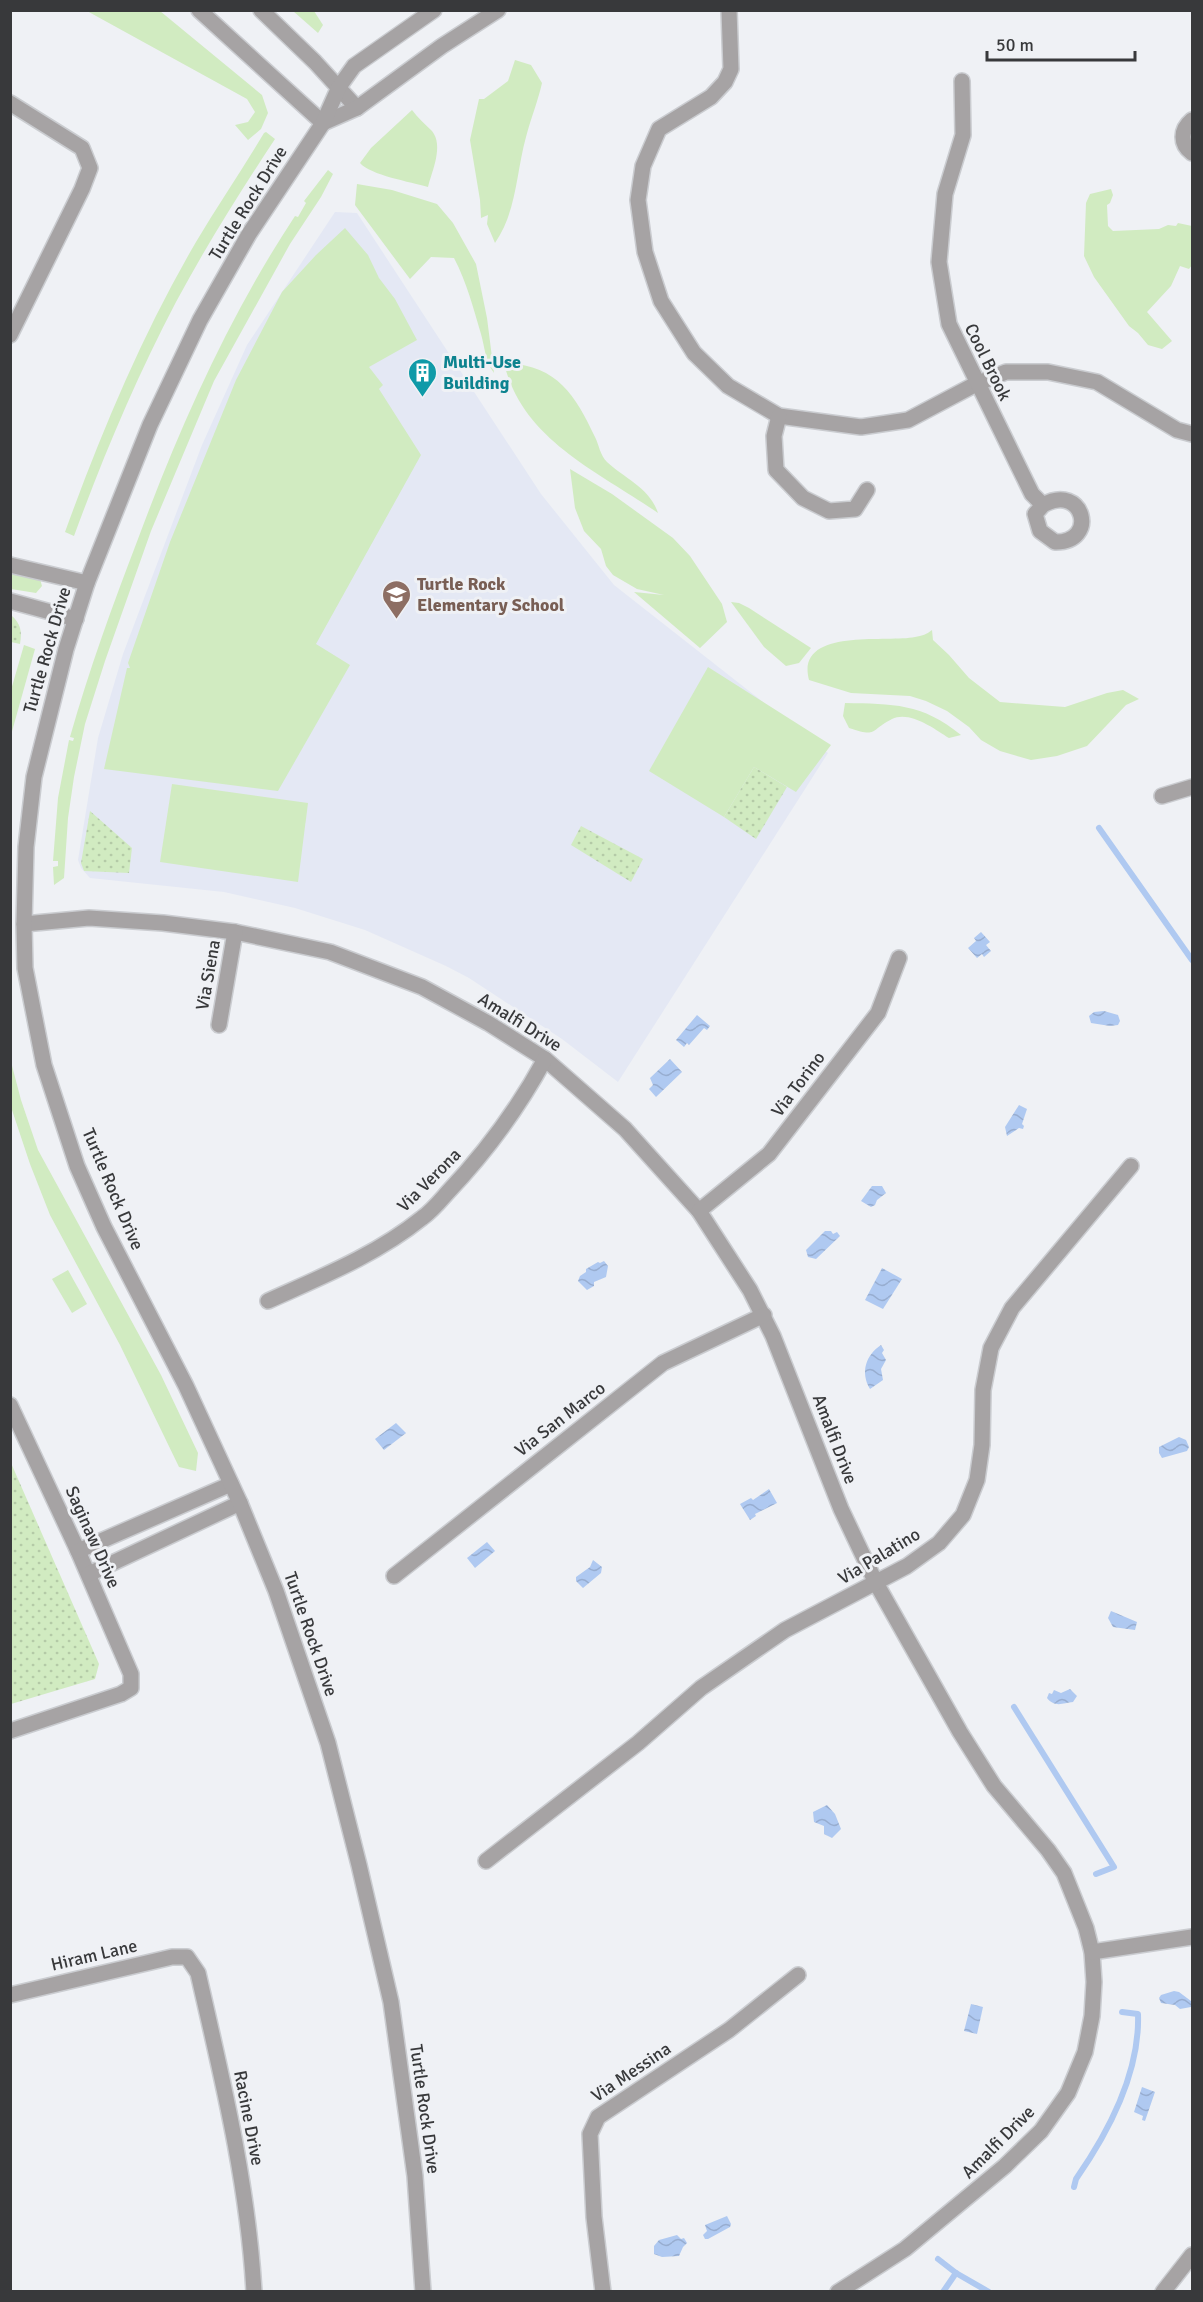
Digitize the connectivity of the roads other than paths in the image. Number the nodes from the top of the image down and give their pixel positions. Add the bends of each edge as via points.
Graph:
1 (199, 10) edge
2 (261, 10) edge
3 (434, 10) edge
4 (498, 10) edge
5 (729, 10) edge
6 (962, 81) dead end
7 (339, 87) junction
8 (10, 103) edge
9 (357, 108) junction
10 (1192, 120) edge
11 (323, 123) junction
12 (1192, 153) edge
13 (10, 335) edge
14 (976, 384) junction
15 (779, 416) junction
16 (1192, 435) edge
17 (867, 490) dead end
18 (1043, 505) dead end
19 (10, 565) edge
20 (87, 583) junction
21 (10, 601) edge
22 (76, 619) junction
23 (1192, 787) edge
24 (1162, 796) dead end
25 (24, 924) junction
26 (235, 932) junction
27 (899, 958) dead end
28 (219, 1025) dead end
29 (545, 1059) junction
30 (1131, 1166) dead end
31 (699, 1211) junction
32 (268, 1300) dead end
33 (764, 1315) junction
34 (10, 1405) edge
35 (15, 1427) edge
36 (231, 1484) junction
37 (240, 1503) junction
38 (78, 1551) junction
39 (88, 1574) junction
40 (394, 1576) dead end
41 (876, 1583) junction
42 (10, 1731) edge
43 (486, 1861) dead end
44 (1192, 1937) edge
45 (1092, 1952) junction
46 (186, 1957) joint
47 (798, 1975) dead end
48 (10, 1995) edge
49 (1192, 2255) edge
50 (254, 2292) edge
51 (423, 2292) edge
52 (603, 2292) edge
53 (838, 2292) edge
54 (1163, 2292) edge

1 - 11 street
2 - 7 street
3 - 7 street, Turtle Rock Drive via 354,66
4 - 9 street
5 - 15 street via 731,69 725,82 711,97 659,129 643,166 638,200 645,252 661,301 694,353 728,386
6 - 14 street, Cool Brook via 963,135 945,194 939,262 949,324
7 - 9 street
7 - 11 street, Turtle Rock Drive
8 - 13 street via 82,148 90,168
9 - 11 street
10 - 12 street via 1183,133 1186,147
11 - 20 street, Turtle Rock Drive via 255,224 200,320 150,425
14 - 15 street via 908,420 861,427
14 - 16 street via 1006,372 1048,372 1097,382
14 - 18 street, Cool Brook via 1032,494
15 - 17 street via 774,436 776,470 803,498 829,511 855,509
19 - 20 street
20 - 22 street, Turtle Rock Drive
21 - 22 street
22 - 25 street, Turtle Rock Drive via 34,777 26,847
23 - 24 street
25 - 26 street, Amalfi Drive via 89,918
25 - 36 street, Turtle Rock Drive via 25,968 44,1065 77,1166
26 - 28 street, Via Siena
26 - 29 street, Amalfi Drive via 330,952 422,987
27 - 31 street, Via Torino via 878,1012 770,1154
29 - 31 street, Amalfi Drive via 625,1129
29 - 32 street, Via Verona via 524,1096 468,1170 424,1217 382,1246
30 - 41 street, Via Palatino via 1012,1308 992,1348 983,1390 977,1480 963,1515 939,1543
31 - 33 street, Amalfi Drive
33 - 40 street, Via San Marco via 663,1364
33 - 41 street, Amalfi Drive via 841,1509
34 - 35 street, Saginaw Drive
35 - 38 street, Saginaw Drive
36 - 37 street, Turtle Rock Drive
36 - 38 street
37 - 39 street
37 - 51 street, Turtle Rock Drive via 276,1591 324,1733 391,2002 415,2176
38 - 39 street, Saginaw Drive
39 - 42 street, Saginaw Drive via 131,1674 131,1688
41 - 43 street, Via Palatino via 785,1630 701,1688 638,1743
41 - 45 street, Amalfi Drive via 994,1786 1064,1873
44 - 45 street
45 - 53 street, Amalfi Drive via 1092,2016 1085,2052 1068,2092 1041,2131 921,2236
46 - 48 street, Hiram Lane
46 - 50 street, Racine Drive via 198,1973 235,2137
47 - 52 street, Via Messina via 729,2030 598,2117 590,2134
49 - 54 street

